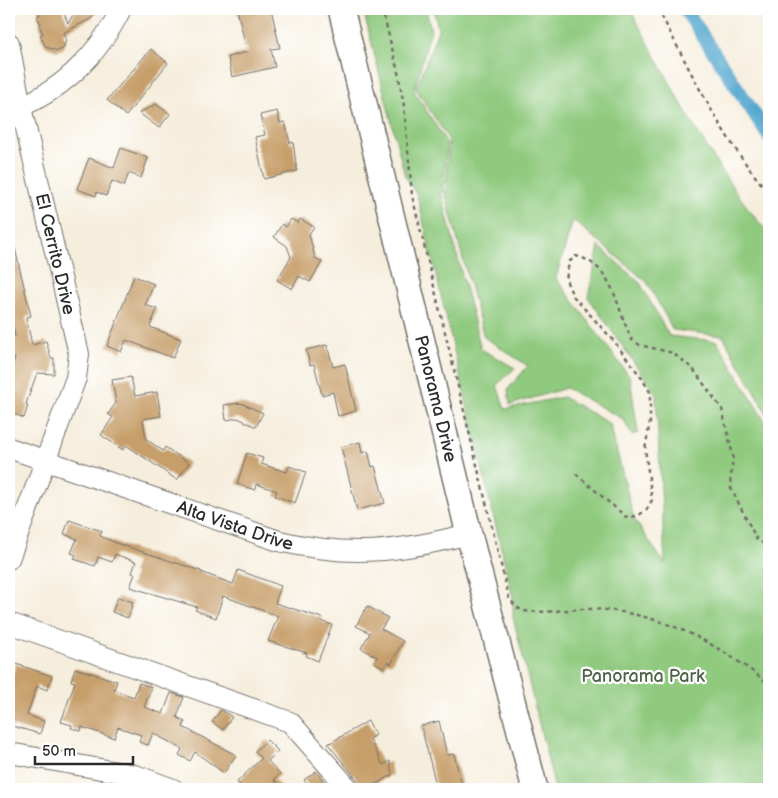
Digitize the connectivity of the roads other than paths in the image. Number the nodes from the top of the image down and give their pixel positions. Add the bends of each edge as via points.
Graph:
1 (121, 9) edge
2 (340, 9) edge
3 (9, 43) edge
4 (15, 109) edge
5 (9, 448) edge
6 (44, 461) junction
7 (469, 534) junction
8 (9, 559) edge
9 (9, 623) edge
10 (9, 753) edge
11 (173, 789) edge
12 (350, 789) edge
13 (535, 789) edge

1 - 4 street via 99,45 81,66 56,87
2 - 7 main road, Panorama Drive
3 - 4 street, El Cerrito Drive
4 - 6 street, El Cerrito Drive via 79,354 76,378
5 - 6 street, Alta Vista Drive
6 - 7 street, Alta Vista Drive via 279,541 309,548 366,552 396,550
6 - 8 street, El Cerrito Drive
7 - 13 main road, Panorama Drive
9 - 12 street via 290,722
10 - 11 street via 134,775

